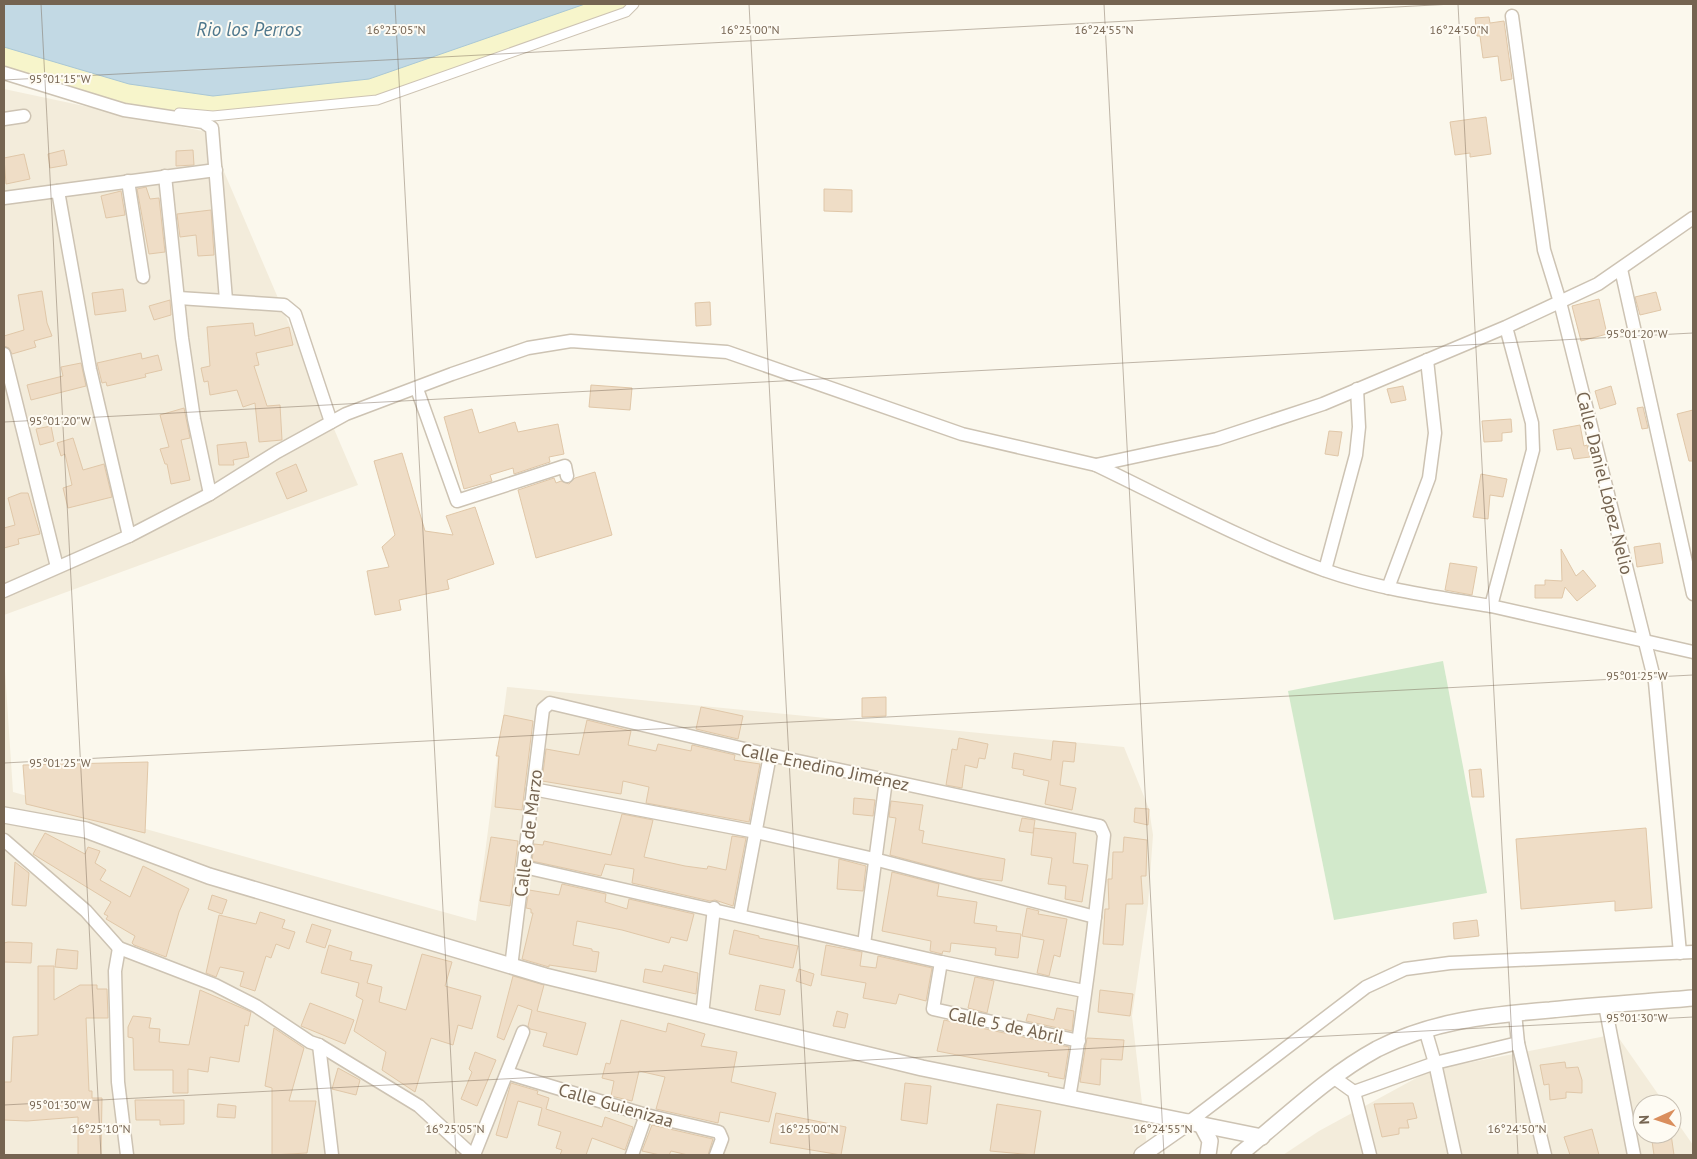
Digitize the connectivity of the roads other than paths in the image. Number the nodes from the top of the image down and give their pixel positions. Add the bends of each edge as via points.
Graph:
1 (634, 4) edge
2 (1512, 16) dead end
3 (4, 72) edge
4 (24, 116) dead end
5 (4, 119) edge
6 (216, 170) junction
7 (165, 176) junction
8 (128, 181) junction
9 (58, 191) junction
10 (4, 198) edge
11 (1693, 218) edge
12 (1621, 269) junction
13 (142, 277) dead end
14 (178, 298) junction
15 (226, 300) junction
16 (1560, 302) junction
17 (1506, 326) junction
18 (4, 354) edge
19 (1427, 360) junction
20 (417, 389) junction
21 (1357, 389) junction
22 (331, 422) junction
23 (1096, 465) junction
24 (566, 476) dead end
25 (210, 494) junction
26 (129, 536) junction
27 (57, 567) junction
28 (1325, 570) junction
29 (1388, 588) junction
30 (4, 591) edge
31 (1693, 594) edge
32 (1491, 606) junction
33 (1643, 639) junction
34 (1693, 652) edge
35 (550, 703) joint
36 (770, 755) junction
37 (886, 780) junction
38 (533, 789) junction
39 (4, 815) edge
40 (756, 832) junction
41 (4, 840) edge
42 (874, 859) junction
43 (524, 866) junction
44 (714, 908) junction
45 (740, 914) junction
46 (1095, 917) junction
47 (864, 944) junction
48 (119, 948) junction
49 (1693, 952) edge
50 (1680, 953) junction
51 (941, 962) junction
52 (512, 967) junction
53 (1084, 991) junction
54 (1693, 998) edge
55 (1605, 1005) junction
56 (1515, 1013) junction
57 (702, 1015) junction
58 (1424, 1028) junction
59 (523, 1032) dead end
60 (1079, 1041) junction
61 (1518, 1043) junction
62 (319, 1045) junction
63 (1435, 1063) junction
64 (506, 1073) junction
65 (1333, 1077) junction
66 (1354, 1092) junction
67 (1069, 1098) junction
68 (646, 1115) junction
69 (1195, 1123) junction
70 (1262, 1137) junction
71 (127, 1155) edge
72 (332, 1155) edge
73 (473, 1155) edge
74 (632, 1155) edge
75 (716, 1155) edge
76 (1142, 1155) edge
77 (1208, 1155) edge
78 (1239, 1155) edge
79 (1370, 1155) edge
80 (1455, 1155) edge
81 (1545, 1155) edge
82 (1634, 1155) edge

1 - 3 street via 626,12 376,100 213,116 127,108
2 - 16 street, Calle Daniel López Nelio via 1544,250
3 - 6 street via 124,110 203,122 212,128
4 - 5 street
6 - 7 street
6 - 15 street
7 - 8 street
7 - 14 street
8 - 9 street
8 - 13 street
9 - 10 street
9 - 26 street via 90,369
11 - 12 street
12 - 16 street
12 - 31 street
14 - 15 street
14 - 25 street via 194,419
15 - 22 street via 284,305 295,314
16 - 17 street
16 - 33 street, Calle Daniel López Nelio
17 - 19 street
17 - 32 street via 1532,423 1534,450
18 - 27 street
19 - 21 street
19 - 29 street via 1435,433 1429,478
20 - 22 street
20 - 23 street via 528,348 571,340 727,352 962,434
20 - 24 street via 457,501 564,466
21 - 23 street via 1324,404 1217,439
21 - 28 street via 1359,427 1356,455
22 - 25 street
23 - 28 street via 1273,550
25 - 26 street
26 - 27 street
27 - 30 street
28 - 29 street
29 - 32 street
32 - 33 street
33 - 34 street
33 - 50 street, Calle Daniel López Nelio via 1655,682
35 - 36 street, Calle Enedino Jiménez
35 - 38 street, Calle 8 de Marzo via 543,710
36 - 37 street, Calle Enedino Jiménez
36 - 40 street
37 - 42 street
37 - 46 street, Calle Enedino Jiménez via 1100,826 1104,835
38 - 40 street
38 - 43 street, Calle 8 de Marzo
39 - 52 street via 86,830 209,876
40 - 42 street
40 - 45 street
41 - 48 street via 86,911
42 - 46 street
42 - 47 street
43 - 44 street
43 - 52 street, Calle 8 de Marzo
44 - 45 street
44 - 57 street
45 - 47 street
46 - 53 street
47 - 51 street
48 - 62 street via 214,985 256,1006
48 - 71 street via 115,971 118,1082
49 - 50 street
50 - 69 street via 1405,969 1366,987
51 - 53 street
51 - 60 street, Calle 5 de Abril via 933,1009
52 - 57 street
53 - 60 street
54 - 55 street
55 - 56 street
55 - 82 street
56 - 58 street via 1463,1019
56 - 61 street
57 - 67 street via 922,1068
58 - 63 street
58 - 65 street via 1377,1050
59 - 64 street
60 - 67 street
61 - 63 street
61 - 81 street
62 - 72 street
62 - 73 street via 419,1106
63 - 66 street
63 - 80 street
64 - 68 street, Calle Guienizaa
64 - 73 street
65 - 66 street
65 - 70 street
66 - 79 street
67 - 69 street
68 - 74 street
68 - 75 street, Calle Guienizaa via 719,1132 722,1140
69 - 70 street
69 - 76 street
69 - 77 street via 1210,1141
70 - 78 street

